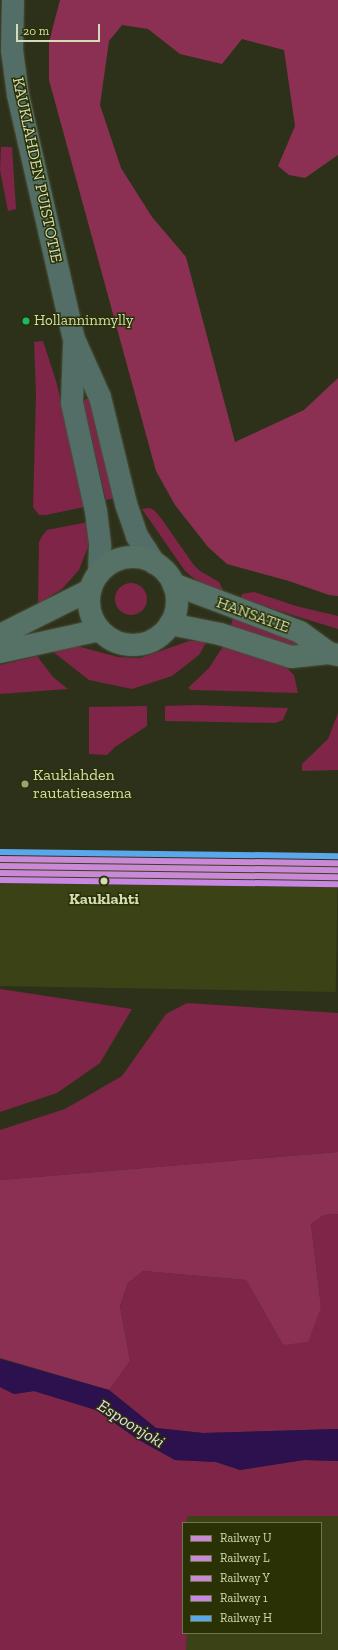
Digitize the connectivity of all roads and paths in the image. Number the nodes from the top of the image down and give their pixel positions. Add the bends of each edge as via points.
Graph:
1 (13, 0) edge
2 (74, 340) junction
3 (155, 564) junction
4 (94, 582) junction
5 (173, 584) junction
6 (170, 624) junction
7 (99, 630) junction
8 (0, 635) edge
9 (0, 652) edge
10 (334, 654) edge

1 - 2 street, KAUKLAHDEN PUISTOTIE via 12,50 18,94
2 - 3 street, KAUKLAHDEN PUISTOTIE via 100,397 126,504 137,536
2 - 4 street, KAUKLAHDEN PUISTOTIE via 72,403 96,511 100,546
3 - 4 main road via 144,559 123,558
3 - 5 main road via 164,571
4 - 7 main road via 89,606
4 - 8 main road
5 - 6 main road via 176,606
5 - 10 main road, HANSATIE via 300,632
6 - 7 main road via 157,638 136,645 121,644
6 - 10 main road, HANSATIE via 220,634 291,657
7 - 9 main road

